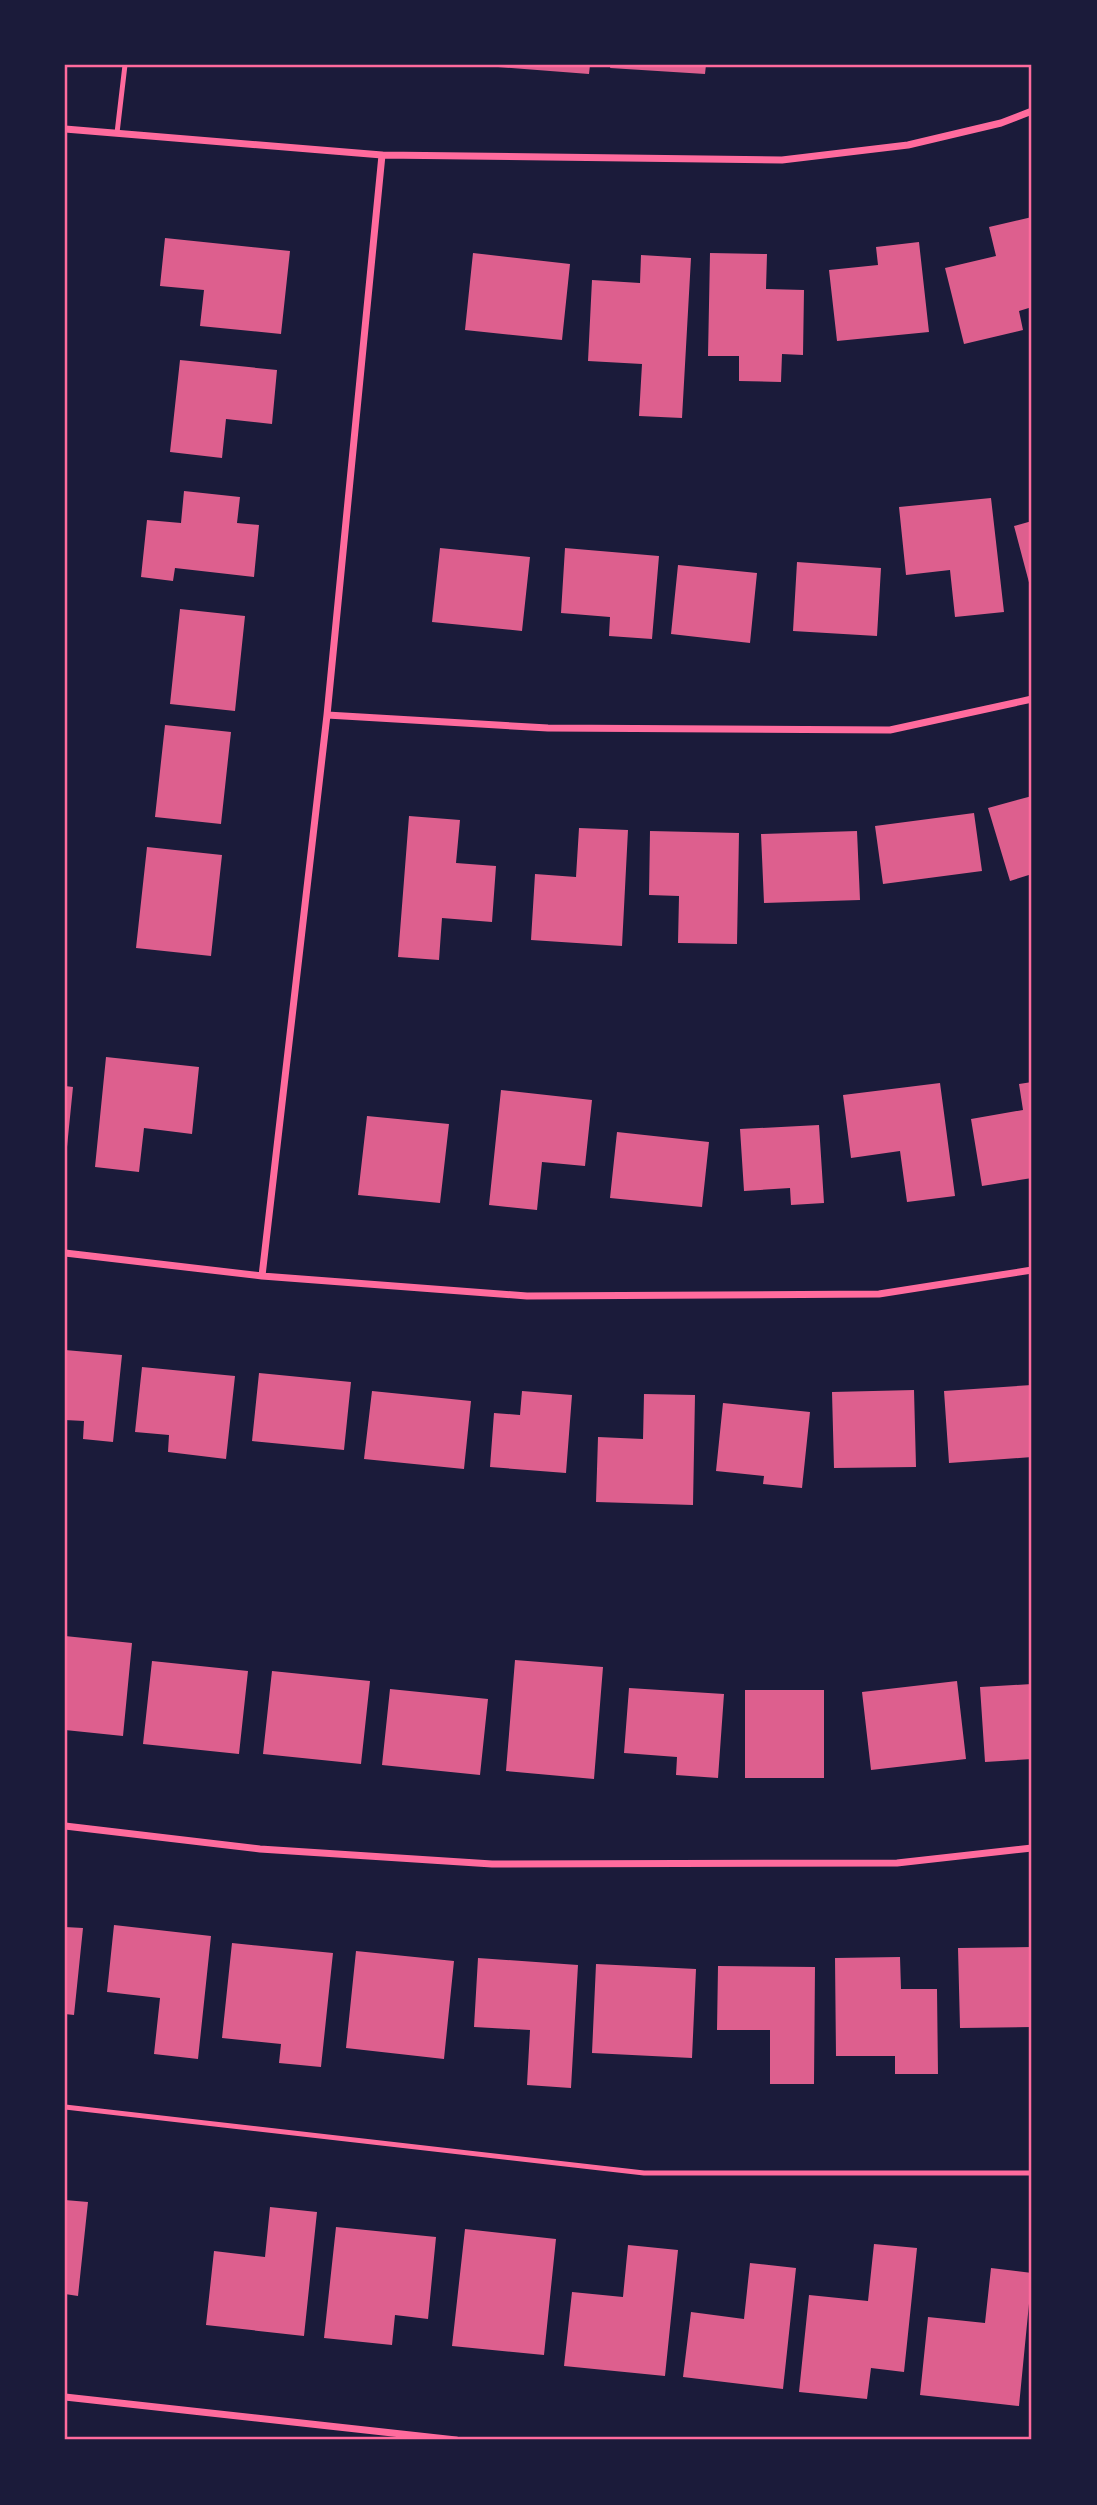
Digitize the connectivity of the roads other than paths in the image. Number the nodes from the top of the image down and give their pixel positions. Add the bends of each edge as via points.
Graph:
1 (125, 65) edge
2 (1032, 111) edge
3 (65, 129) edge
4 (117, 134) junction
5 (382, 155) junction
6 (1032, 699) edge
7 (327, 715) junction
8 (65, 1253) edge
9 (1032, 1270) edge
10 (262, 1276) junction
11 (65, 1826) edge
12 (1032, 1848) edge
13 (65, 2107) edge
14 (1032, 2174) edge
15 (65, 2397) edge
16 (456, 2440) edge

1 - 4 lane
2 - 5 street via 908,145 782,160
3 - 4 street
4 - 5 street
5 - 7 street
6 - 7 street via 890,730 548,727
7 - 10 street
8 - 10 street
9 - 10 street via 879,1294 527,1296
11 - 12 street via 260,1849 492,1864 897,1863
13 - 14 lane via 644,2173
15 - 16 street

